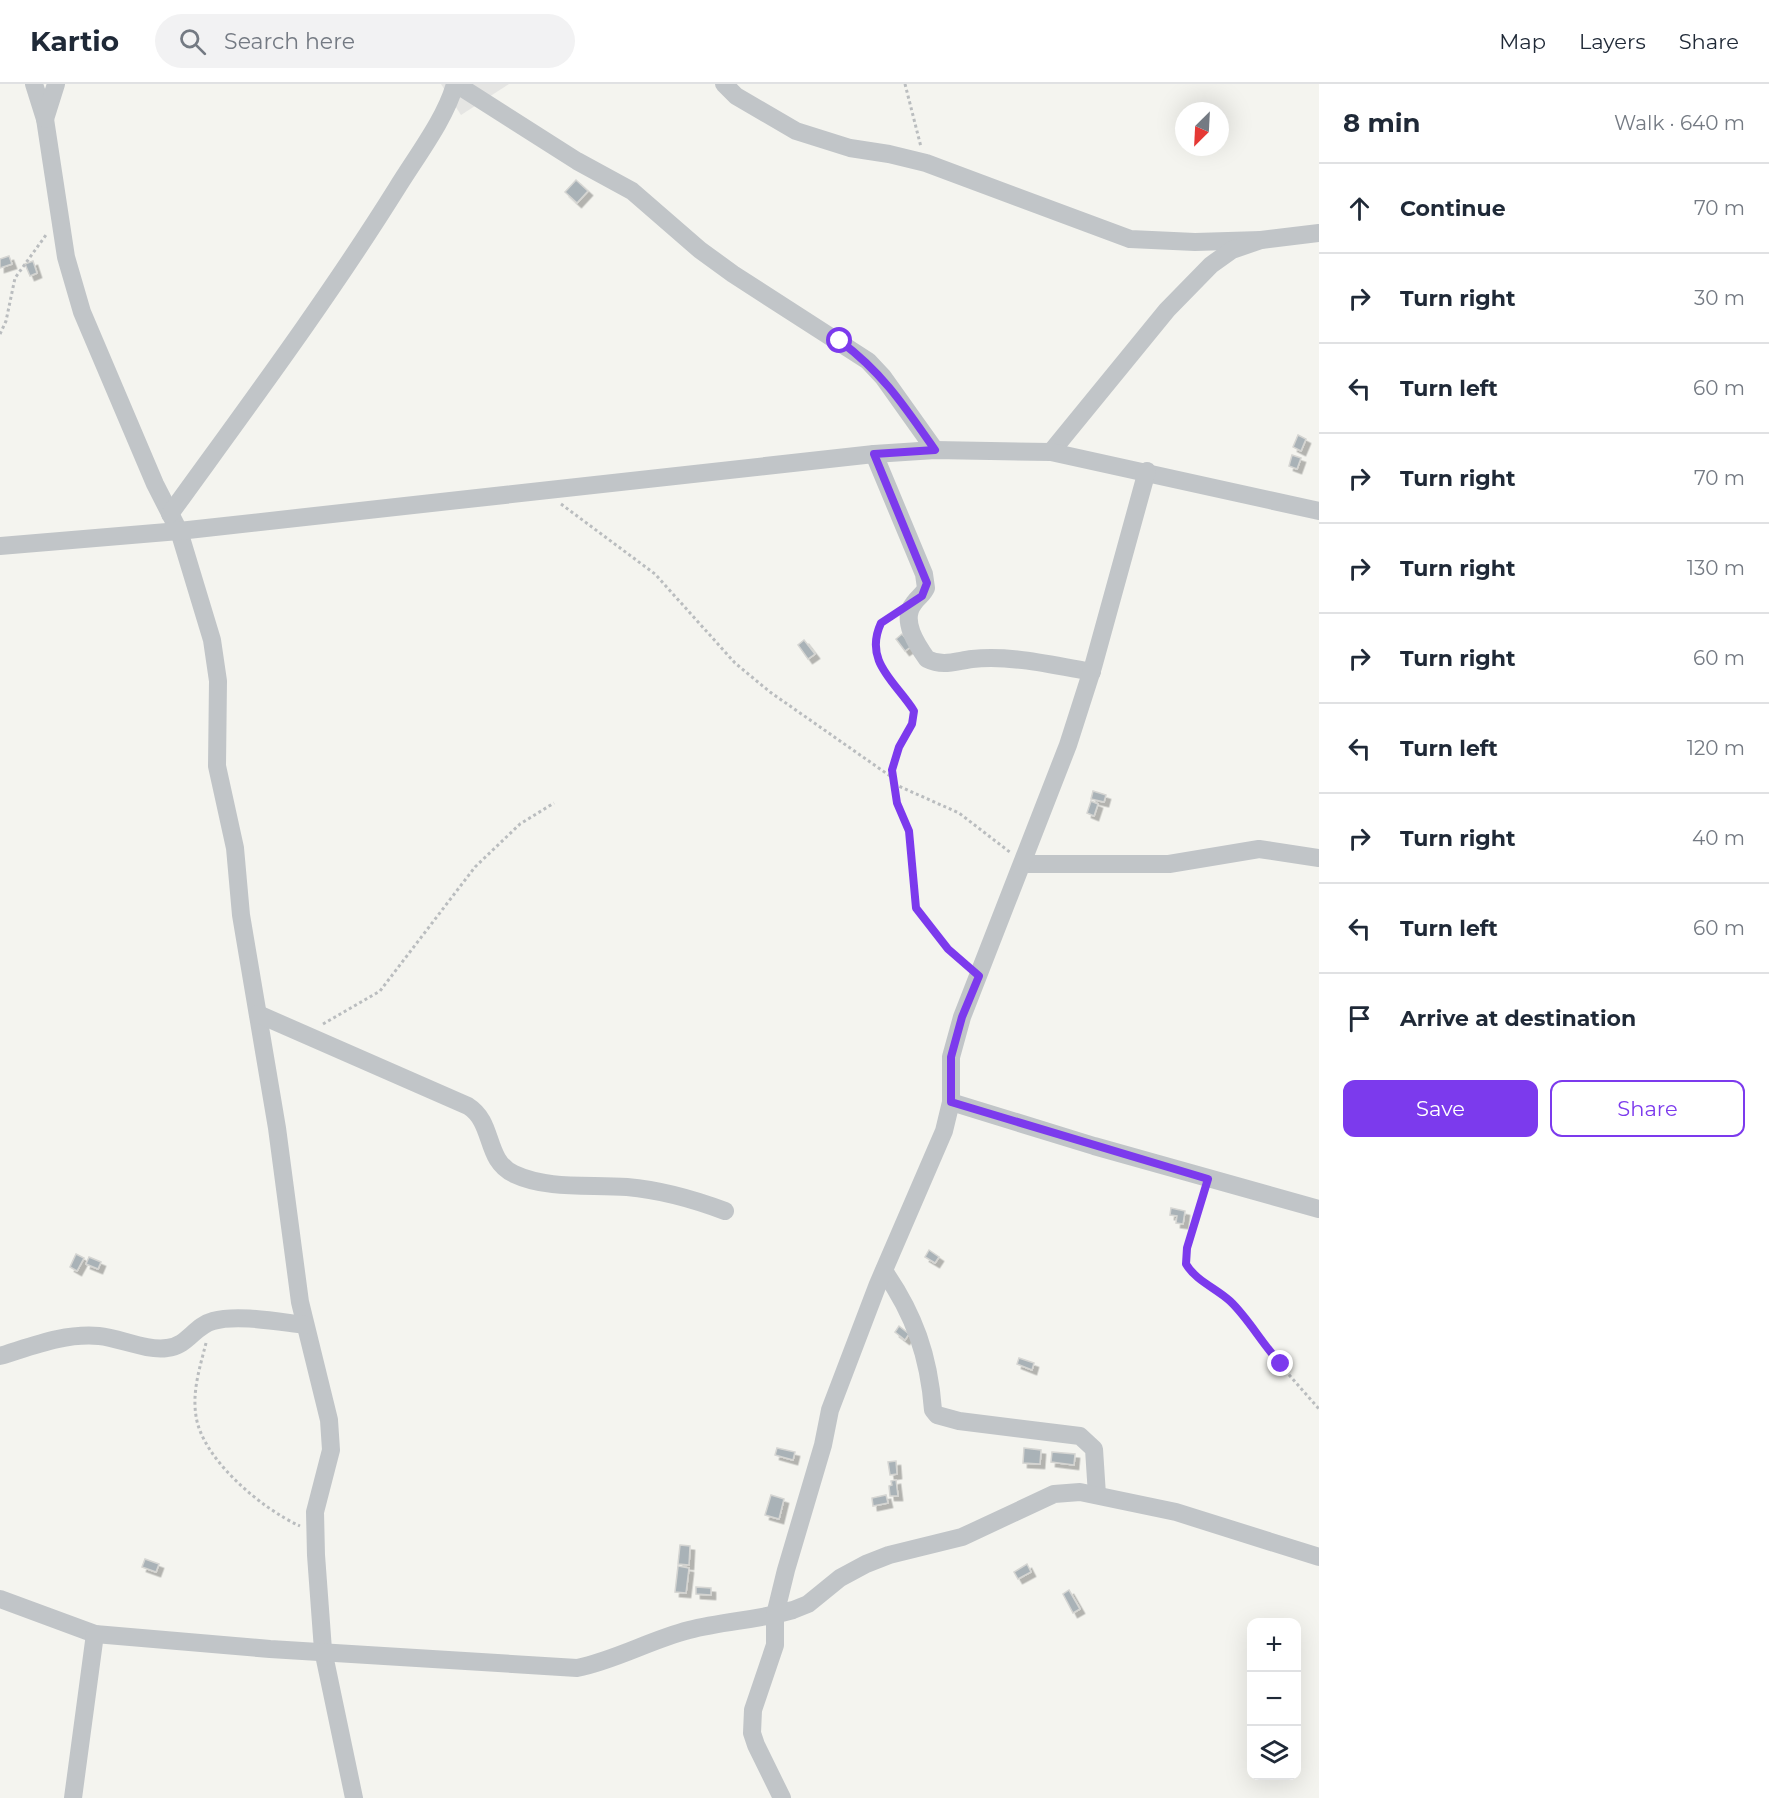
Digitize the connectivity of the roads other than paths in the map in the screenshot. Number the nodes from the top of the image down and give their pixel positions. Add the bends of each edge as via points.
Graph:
1 (34, 84) edge
2 (56, 84) edge
3 (455, 84) edge
4 (724, 84) edge
5 (45, 119) junction
6 (1319, 233) edge
7 (1261, 240) junction
8 (935, 450) junction
9 (1051, 452) junction
10 (874, 454) junction
11 (1147, 471) junction
12 (1319, 511) edge
13 (170, 514) junction
14 (179, 531) junction
15 (0, 546) edge
16 (1092, 672) junction
17 (1319, 858) edge
18 (1023, 864) junction
19 (258, 1014) junction
20 (951, 1102) junction
21 (1319, 1209) edge
22 (725, 1211) dead end
23 (884, 1270) junction
24 (305, 1325) junction
25 (0, 1356) edge
26 (1097, 1495) junction
27 (1319, 1557) edge
28 (0, 1599) edge
29 (775, 1615) junction
30 (94, 1634) junction
31 (323, 1650) junction
32 (73, 1798) edge
33 (354, 1798) edge
34 (782, 1798) edge

1 - 5 street
2 - 5 street
3 - 8 street via 632,191 733,274 868,361
3 - 13 street via 384,209
4 - 7 street via 736,96 796,131 850,148 926,163 1130,239
5 - 13 street via 66,257 82,312
6 - 7 street
7 - 9 street via 1232,250 1210,265
8 - 9 street
8 - 10 street
9 - 11 street
10 - 14 street
10 - 16 street via 924,574 926,588 908,615 910,629 927,659 946,665 985,658
11 - 12 street
11 - 16 street
13 - 14 street
14 - 15 street
14 - 19 street via 212,640 218,681 217,766 235,848 241,915
16 - 18 street
17 - 18 street via 1259,849 1168,864
18 - 20 street via 962,1017 951,1057
19 - 22 street via 473,1109 486,1125 494,1157 514,1174 548,1183 655,1191
19 - 24 street
20 - 21 street
20 - 23 street via 944,1131
23 - 26 street via 915,1322 937,1415 1080,1436 1094,1449
23 - 29 street via 831,1410
24 - 25 street via 227,1319 211,1321 187,1342 164,1349 108,1337 74,1336 55,1338
24 - 31 street via 332,1443 315,1512
26 - 27 street via 1176,1512
26 - 29 street via 1054,1494 962,1537 881,1558 840,1578 808,1604
28 - 30 street
29 - 31 street via 693,1629 645,1643 608,1662 577,1668
29 - 34 street via 774,1645 751,1724 762,1762
30 - 31 street
30 - 32 street
31 - 33 street

